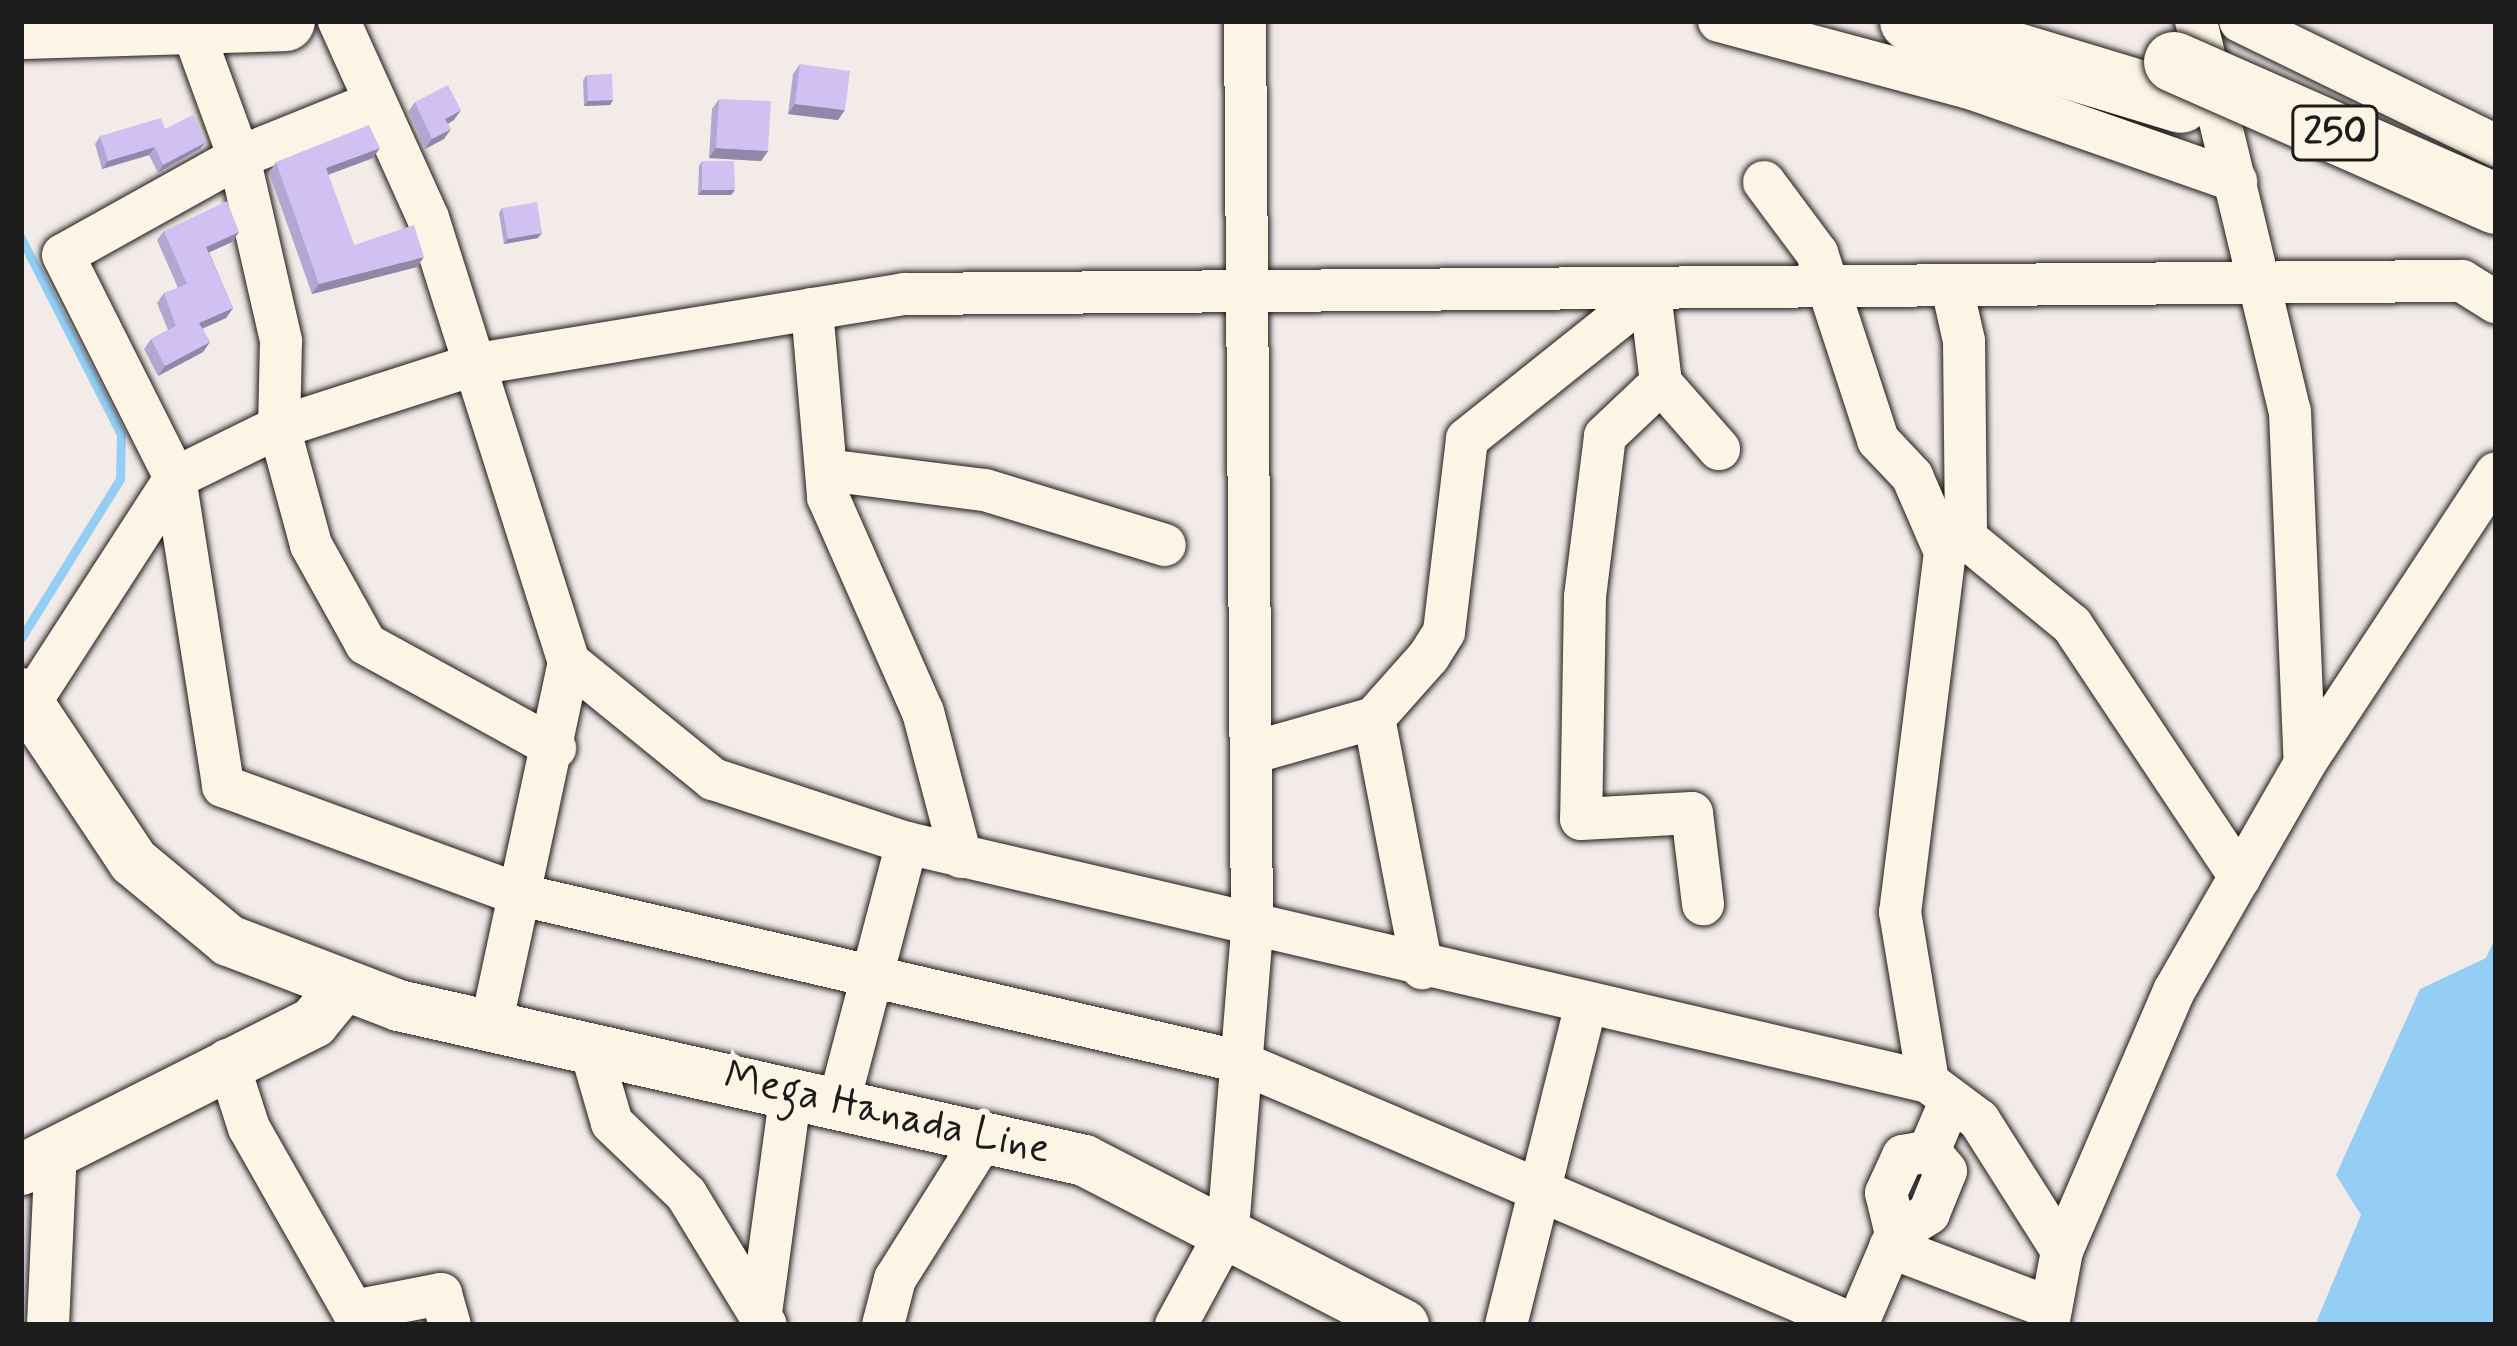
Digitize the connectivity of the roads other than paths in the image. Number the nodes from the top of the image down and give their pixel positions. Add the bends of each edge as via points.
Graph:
1 (285, 21) edge
2 (339, 21) edge
3 (1245, 21) edge
4 (1719, 21) edge
5 (1910, 21) edge
6 (2048, 21) edge
7 (2240, 21) edge
8 (191, 26) junction
9 (21, 29) edge
10 (2184, 62) edge
11 (368, 105) junction
12 (2496, 146) edge
13 (239, 157) junction
14 (2236, 181) junction
15 (1764, 182) dead end
16 (2496, 204) edge
17 (2496, 249) edge
18 (2266, 287) junction
19 (1650, 292) junction
20 (1827, 292) junction
21 (1953, 292) junction
22 (1248, 296) junction
23 (2496, 302) edge
24 (812, 310) junction
25 (477, 364) junction
26 (1661, 383) junction
27 (280, 427) junction
28 (1720, 449) dead end
29 (834, 471) junction
30 (2496, 472) edge
31 (175, 478) junction
32 (1166, 545) dead end
33 (569, 662) junction
34 (25, 699) edge
35 (1374, 718) junction
36 (555, 748) junction
37 (1251, 753) junction
38 (2305, 763) junction
39 (908, 843) junction
40 (961, 856) junction
41 (2240, 877) junction
42 (521, 895) junction
43 (1703, 904) dead end
44 (1252, 931) junction
45 (1422, 968) junction
46 (872, 984) junction
47 (341, 988) junction
48 (1586, 1004) junction
49 (492, 1020) junction
50 (589, 1044) junction
51 (227, 1060) junction
52 (1238, 1061) junction
53 (1939, 1092) junction
54 (815, 1097) junction
55 (985, 1136) junction
56 (39, 1159) edge
57 (1541, 1192) junction
58 (1228, 1229) junction
59 (1893, 1240) junction
60 (2062, 1251) junction
61 (1352, 1313) edge
62 (2050, 1317) edge
63 (357, 1318) edge
64 (764, 1319) edge
65 (48, 1325) edge
66 (450, 1325) edge
67 (883, 1325) edge
68 (1176, 1325) edge
69 (1403, 1325) edge
70 (1506, 1325) edge
71 (1856, 1325) edge

1 - 8 highway
2 - 11 street
3 - 22 street
4 - 14 street via 1973,89
5 - 10 highway, 250
6 - 10 highway, 250
7 - 12 street
8 - 9 highway
8 - 13 street
10 - 14 street
10 - 16 highway, 250, bridge
10 - 17 highway, 250
11 - 13 street
11 - 25 street via 428,218
13 - 27 street via 281,340
13 - 31 street via 63,255
14 - 18 street
15 - 20 street via 1801,222
18 - 21 street
18 - 23 street via 2462,281
18 - 38 street via 2290,412
19 - 20 street
19 - 22 street
19 - 26 street
19 - 35 street via 1467,439 1444,632
20 - 21 street
20 - 53 street via 1878,440 1912,476 1945,552 1901,865
21 - 41 street via 1964,341 1966,538 2072,625
22 - 24 street via 904,294
22 - 37 street
24 - 25 street
24 - 29 street
25 - 27 street
25 - 33 street
26 - 28 street
26 - 43 street via 1605,436 1585,597 1581,819 1692,813
27 - 31 street
27 - 36 street via 311,544 367,644
29 - 32 street via 985,490
29 - 40 street via 828,497 923,712
30 - 38 street
31 - 34 street
31 - 42 street via 223,786
33 - 36 street
33 - 39 street via 713,779
34 - 47 main road, Mega Hanada Line via 91,806 164,890 228,940
35 - 37 street
35 - 45 street
36 - 42 street
37 - 44 street
38 - 41 street
39 - 40 street
39 - 46 street
40 - 44 street
41 - 60 street via 2174,991
42 - 46 street
42 - 49 street
44 - 45 street
44 - 52 street
45 - 48 street
46 - 52 street
46 - 54 street
47 - 49 main road, Mega Hanada Line
47 - 51 main road via 313,1022
48 - 53 street
48 - 57 street
49 - 50 main road, Mega Hanada Line
50 - 54 main road, Mega Hanada Line
50 - 64 street via 612,1123 686,1194 724,1270
51 - 56 main road
51 - 63 street via 249,1128
52 - 57 street
52 - 58 street
53 - 59 street via 1929,1151 1903,1156 1886,1193
53 - 60 street via 1979,1120
54 - 55 main road, Mega Hanada Line
54 - 64 street
55 - 58 main road, Mega Hanada Line via 1084,1160
55 - 67 street via 895,1279
56 - 65 street
57 - 70 street
57 - 71 street
58 - 61 main road, Mega Hanada Line
58 - 68 street
59 - 62 street
59 - 71 street
60 - 62 street
61 - 69 main road, Mega Hanada Line
63 - 66 street via 441,1294

